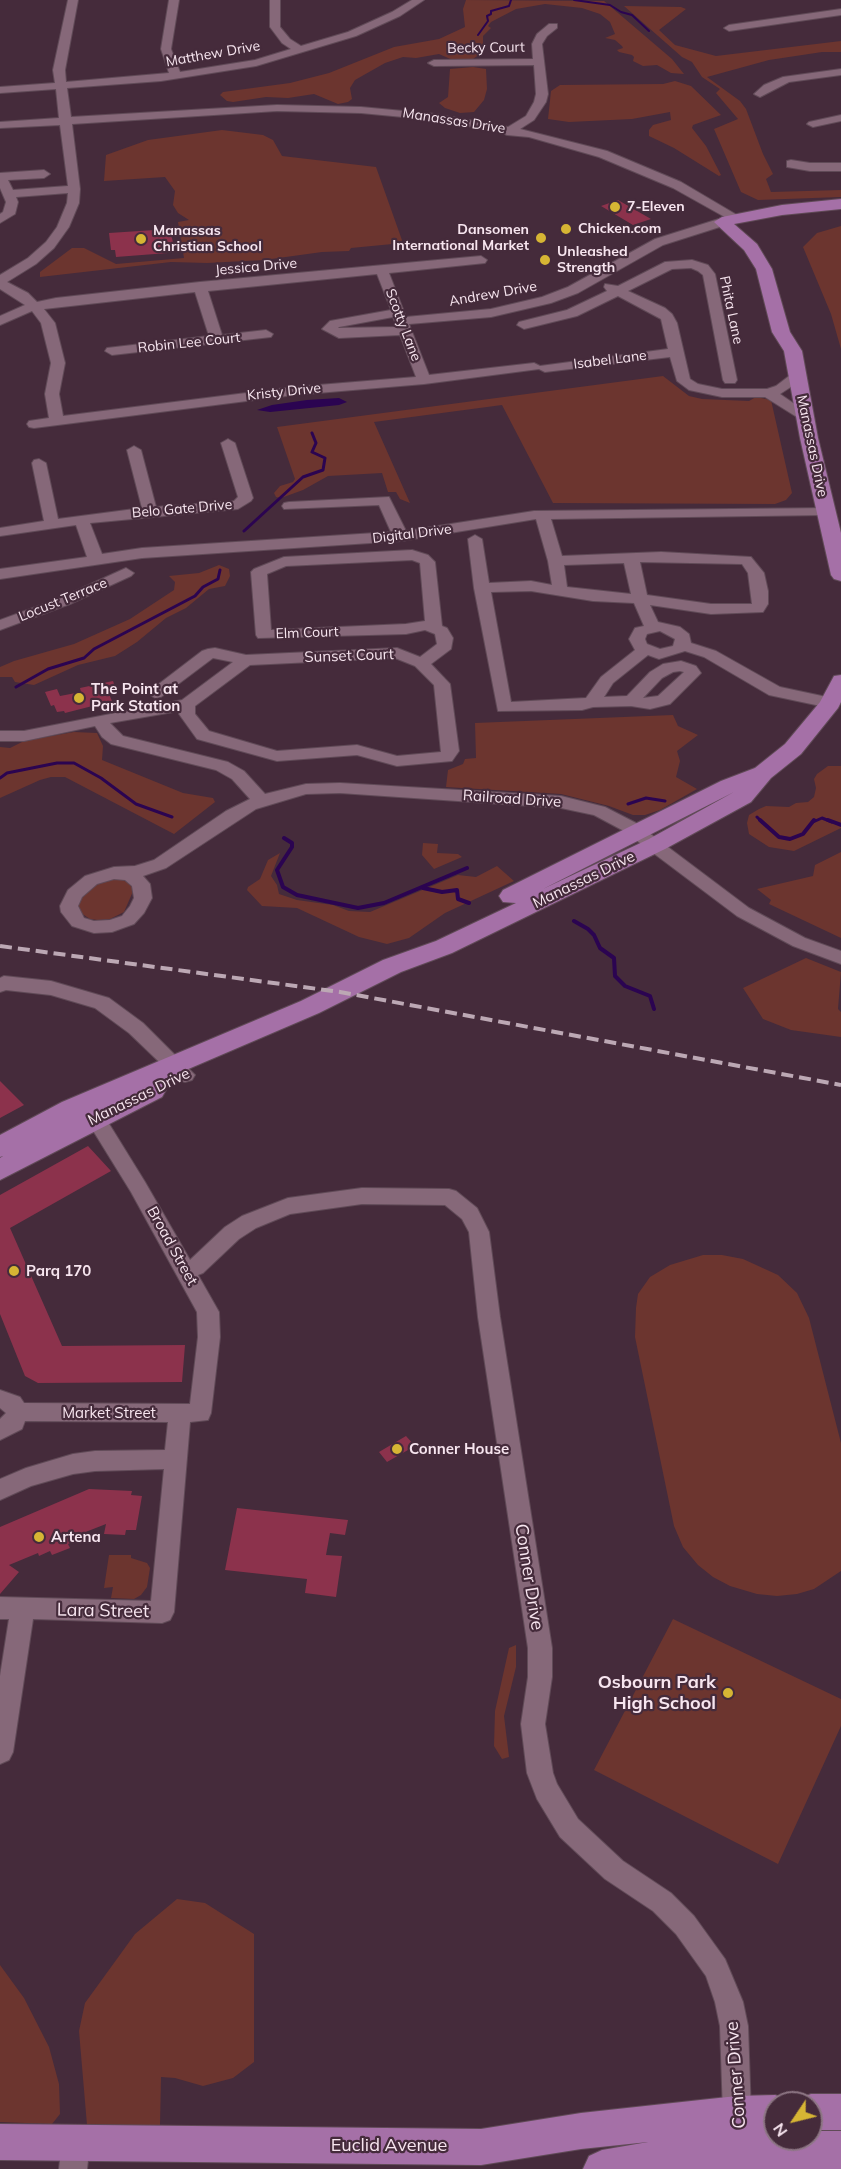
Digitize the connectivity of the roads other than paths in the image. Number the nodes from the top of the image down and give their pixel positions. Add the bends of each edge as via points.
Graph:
1 (73, 0) edge
2 (174, 0) edge
3 (275, 0) edge
4 (419, 0) edge
5 (841, 12) edge
6 (553, 26) dead end
7 (729, 28) dead end
8 (302, 51) junction
9 (538, 62) junction
10 (434, 63) dead end
11 (841, 72) edge
12 (176, 76) junction
13 (61, 86) junction
14 (0, 90) edge
15 (760, 94) dead end
16 (841, 118) edge
17 (65, 124) junction
18 (813, 124) dead end
19 (0, 125) edge
20 (0, 132) edge
21 (513, 132) junction
22 (791, 164) dead end
23 (841, 167) edge
24 (44, 174) dead end
25 (1, 177) edge
26 (74, 189) junction
27 (10, 194) junction
28 (841, 204) edge
29 (841, 211) edge
30 (0, 219) edge
31 (735, 224) junction
32 (481, 260) dead end
33 (382, 270) junction
34 (783, 272) dead end
35 (593, 279) junction
36 (0, 282) edge
37 (200, 286) junction
38 (618, 291) junction
39 (34, 307) junction
40 (0, 321) edge
41 (403, 322) junction
42 (796, 322) dead end
43 (524, 325) dead end
44 (266, 334) dead end
45 (217, 339) junction
46 (112, 351) dead end
47 (793, 351) junction
48 (676, 352) junction
49 (540, 367) joint
50 (798, 376) junction
51 (424, 380) junction
52 (730, 380) dead end
53 (768, 393) junction
54 (805, 416) junction
55 (57, 420) junction
56 (34, 424) dead end
57 (228, 443) dead end
58 (134, 450) dead end
59 (39, 463) dead end
60 (289, 506) dead end
61 (825, 511) junction
62 (150, 512) junction
63 (542, 515) junction
64 (87, 519) junction
65 (52, 524) junction
66 (0, 532) edge
67 (430, 533) junction
68 (401, 537) junction
69 (475, 539) dead end
70 (103, 558) junction
71 (423, 558) junction
72 (631, 558) junction
73 (556, 561) junction
74 (126, 573) dead end
75 (0, 574) edge
76 (841, 575) edge
77 (482, 588) junction
78 (560, 590) junction
79 (640, 599) junction
80 (0, 625) edge
81 (652, 627) junction
82 (434, 628) junction
83 (682, 645) junction
84 (645, 650) junction
85 (246, 660) junction
86 (421, 663) junction
87 (841, 681) edge
88 (155, 693) dead end
89 (631, 701) dead end
90 (592, 702) junction
91 (830, 703) junction
92 (187, 704) junction
93 (100, 720) junction
94 (0, 736) edge
95 (261, 800) junction
96 (646, 839) junction
97 (160, 864) junction
98 (122, 873) junction
99 (143, 891) junction
100 (841, 958) edge
101 (0, 985) edge
102 (180, 1069) junction
103 (71, 1109) junction
104 (96, 1119) junction
105 (0, 1147) edge
106 (0, 1170) edge
107 (196, 1267) dead end
108 (9, 1406) edge
109 (190, 1413) junction
110 (0, 1431) edge
111 (176, 1459) junction
112 (0, 1490) edge
113 (12, 1609) edge
114 (0, 1752) edge
115 (823, 2112) edge
116 (841, 2112) edge
117 (763, 2113) edge
118 (737, 2114) junction
119 (0, 2142) edge
120 (841, 2150) edge
121 (75, 2156) edge
122 (743, 2160) edge
123 (602, 2169) edge

1 - 13 street via 60,61
2 - 12 street via 166,50
3 - 8 street via 275,27 286,41
4 - 8 street, Matthew Drive via 368,28
5 - 7 street
6 - 9 street via 539,39
8 - 12 street, Matthew Drive
9 - 10 street, Becky Court
9 - 21 street via 540,102 530,118
11 - 15 street via 787,79
12 - 13 street, Matthew Drive
13 - 14 street, Matthew Drive
13 - 17 street
16 - 18 street
17 - 19 street, Manassas Drive
17 - 20 street, Manassas Drive
17 - 21 street, Manassas Drive via 319,115
17 - 26 street
21 - 31 street, Manassas Drive via 624,171
22 - 23 street
24 - 25 street
25 - 27 street
26 - 27 street
26 - 36 street via 70,215 58,235 32,261
27 - 30 street via 9,214
28 - 31 main road via 782,210
29 - 31 main road
31 - 34 main road, Manassas Drive via 772,253
31 - 35 street, Andrew Drive via 649,249
31 - 47 main road, Manassas Drive via 764,269 781,332
32 - 33 street, Jessica Drive
33 - 37 street, Jessica Drive
33 - 41 street, Scotty Lane
35 - 38 street
35 - 41 street, Andrew Drive via 559,296 511,309
36 - 39 street
37 - 39 street, Jessica Drive
37 - 45 street
38 - 43 street via 567,315
38 - 48 street via 667,317
38 - 52 street, Phita Lane via 670,265 684,263 703,268 709,274
39 - 40 street, Jessica Drive
39 - 55 street via 48,322 57,358 51,394
41 - 51 street, Scotty Lane
42 - 47 main road, Manassas Drive via 797,343
44 - 45 street, Robin Lee Court
45 - 46 street, Robin Lee Court
47 - 50 main road, Manassas Drive
48 - 49 street, Isabel Lane
48 - 53 street via 684,381 694,387 722,393
49 - 51 street, Kristy Drive
50 - 53 street
50 - 54 main road, Manassas Drive
51 - 55 street, Kristy Drive via 294,391
53 - 54 street
54 - 61 main road, Manassas Drive
55 - 56 street, Kristy Drive
57 - 62 street, Belo Gate Drive via 246,498 243,502
58 - 62 street
59 - 65 street
60 - 68 street via 384,500
61 - 63 street, Digital Drive
61 - 76 main road, Manassas Drive
62 - 64 street, Belo Gate Drive
63 - 67 street, Digital Drive
63 - 73 street
64 - 65 street, Belo Gate Drive
64 - 70 street
65 - 66 street, Belo Gate Drive
67 - 68 street, Digital Drive
67 - 71 street via 431,552
68 - 70 street, Digital Drive via 180,549
69 - 77 street
70 - 75 street, Digital Drive
71 - 82 street via 427,562
71 - 82 street, Elm Court via 412,555 284,562 264,568 259,572 264,635
72 - 73 street
72 - 79 street
72 - 79 street via 747,560 756,573 760,591 757,609 693,608
73 - 78 street
74 - 80 street, Locust Terrace
77 - 78 street via 531,586
77 - 90 street via 504,707
78 - 79 street
79 - 81 street
81 - 83 street via 674,630 683,637
81 - 84 street via 641,631 636,639
82 - 86 street via 441,631 445,646
83 - 84 street via 666,654
83 - 91 street via 710,654 747,677 786,694
84 - 90 street via 607,680
85 - 86 street, Sunset Court via 397,653
85 - 88 street, Sunset Court via 208,654
85 - 92 street
86 - 92 street, Sunset Court via 444,690 451,751 446,757 397,761 357,750 277,756 203,735 187,714
87 - 91 main road, Manassas Drive
89 - 90 street
91 - 96 main road, Manassas Drive via 793,749 763,773 743,797
92 - 93 street
93 - 94 street via 24,736
93 - 95 street via 117,740 222,766 238,775
95 - 96 street, Railroad Drive via 325,788 536,799 580,805 611,817
95 - 97 street, Railroad Drive
96 - 100 street, Railroad Drive via 743,912 799,942
96 - 102 main road, Manassas Drive via 444,948 392,966 310,1007 277,1029
97 - 98 street, Railroad Drive
97 - 99 street, Railroad Drive
98 - 99 street via 137,880
98 - 99 street, Railroad Drive via 91,880 76,892 69,906 74,918 94,927 121,923 138,909
101 - 102 street via 51,988 102,1003
102 - 103 main road, Manassas Drive
102 - 104 main road, Manassas Drive
103 - 104 street via 91,1113
103 - 105 main road, Manassas Drive
104 - 106 main road, Manassas Drive
104 - 109 street, Broad Street via 210,1317 209,1337
107 - 118 street, Conner Drive via 232,1233 288,1206 363,1196 449,1197 470,1214 479,1232 540,1648 533,1725 540,1773 569,1828 614,1870 662,1902 685,1925 716,1968 734,2025
108 - 109 street, Market Street
108 - 110 street via 14,1422
109 - 111 street, Lara Street
111 - 112 street via 82,1463 44,1472
111 - 113 street, Lara Street via 162,1612
113 - 114 street
115 - 116 main road
117 - 118 main road, Euclid Avenue
118 - 121 main road, Euclid Avenue via 581,2131 481,2147
118 - 122 street, Conner Drive
119 - 121 main road, Euclid Avenue
120 - 122 main road
122 - 123 main road via 668,2157

